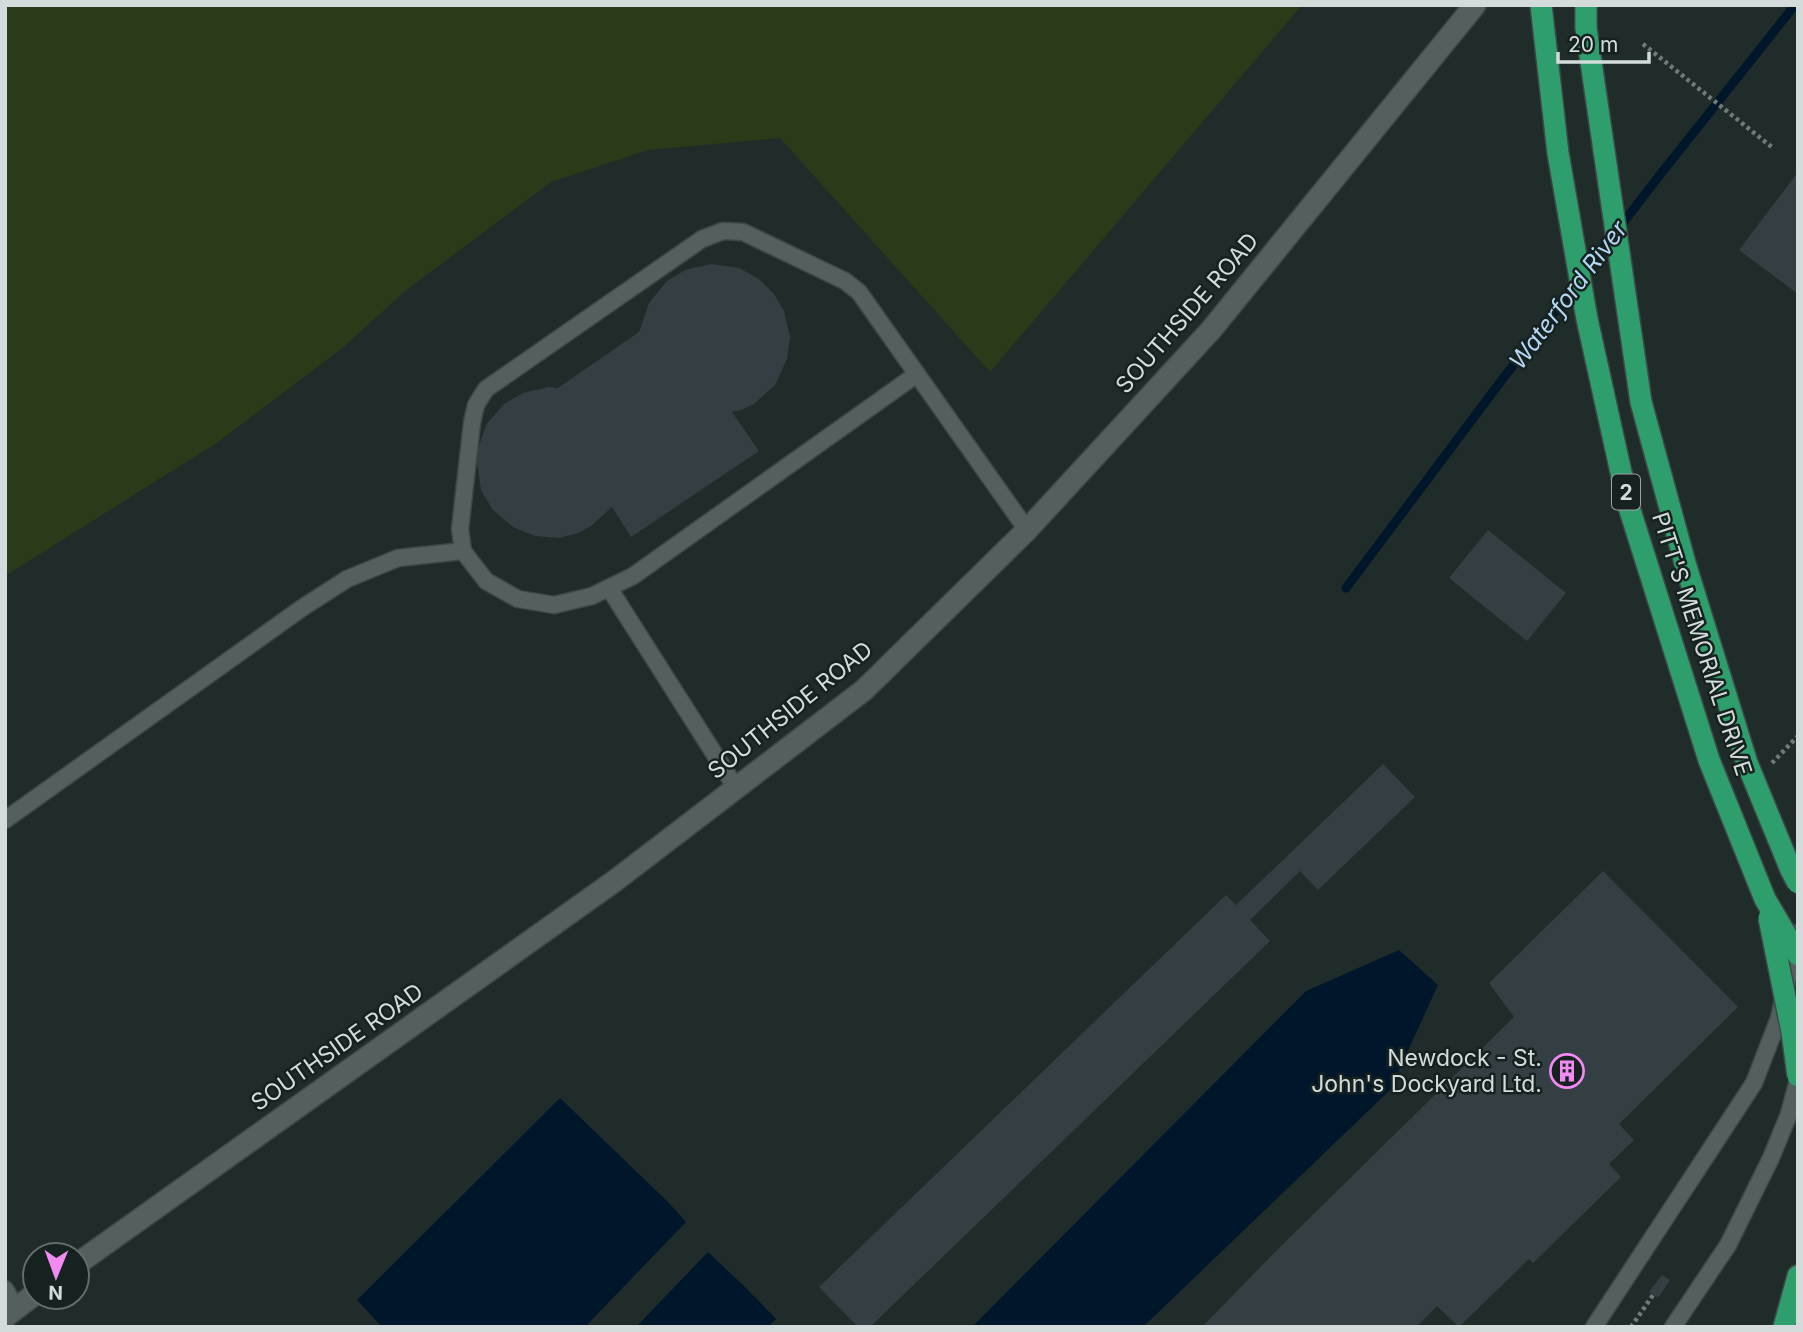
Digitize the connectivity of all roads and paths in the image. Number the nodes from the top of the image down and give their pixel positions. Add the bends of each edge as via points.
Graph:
1 (1475, 5) edge
2 (1541, 5) edge
3 (1586, 5) edge
4 (1643, 44) dead end
5 (1773, 148) dead end
6 (917, 374) junction
7 (1027, 530) junction
8 (463, 551) junction
9 (609, 588) junction
10 (736, 788) junction
11 (5, 820) edge
12 (1798, 883) edge
13 (1765, 899) junction
14 (1798, 933) edge
15 (1798, 955) edge
16 (1798, 1078) edge
17 (91, 1254) edge
18 (1798, 1276) edge
19 (5, 1289) edge
20 (1653, 1295) dead end
21 (10, 1313) edge
22 (1594, 1327) edge
23 (1631, 1327) edge
24 (1674, 1327) edge
25 (1784, 1327) edge

1 - 7 street, SOUTHSIDE ROAD via 1211,330
2 - 13 highway, PITT'S MEMORIAL DRIVE / 2, bridge via 1558,153 1628,504 1709,760
3 - 12 highway, PITT'S MEMORIAL DRIVE / 2, bridge via 1641,402 1747,763
4 - 5 path
6 - 7 lane
6 - 8 lane via 859,292 845,281 743,232 723,231 702,239 486,389 472,423 460,529
6 - 9 lane via 633,576
7 - 10 street, SOUTHSIDE ROAD via 864,690
8 - 9 lane via 486,581 517,599 554,605
8 - 11 lane via 398,558 347,579
9 - 10 lane
10 - 17 street, SOUTHSIDE ROAD via 616,880
13 - 15 highway, PITT'S MEMORIAL DRIVE / 2, bridge
13 - 16 highway, bridge
14 - 22 lane via 1779,1018 1754,1083
16 - 24 lane via 1771,1158 1728,1245
18 - 25 highway
19 - 21 lane
20 - 23 path

